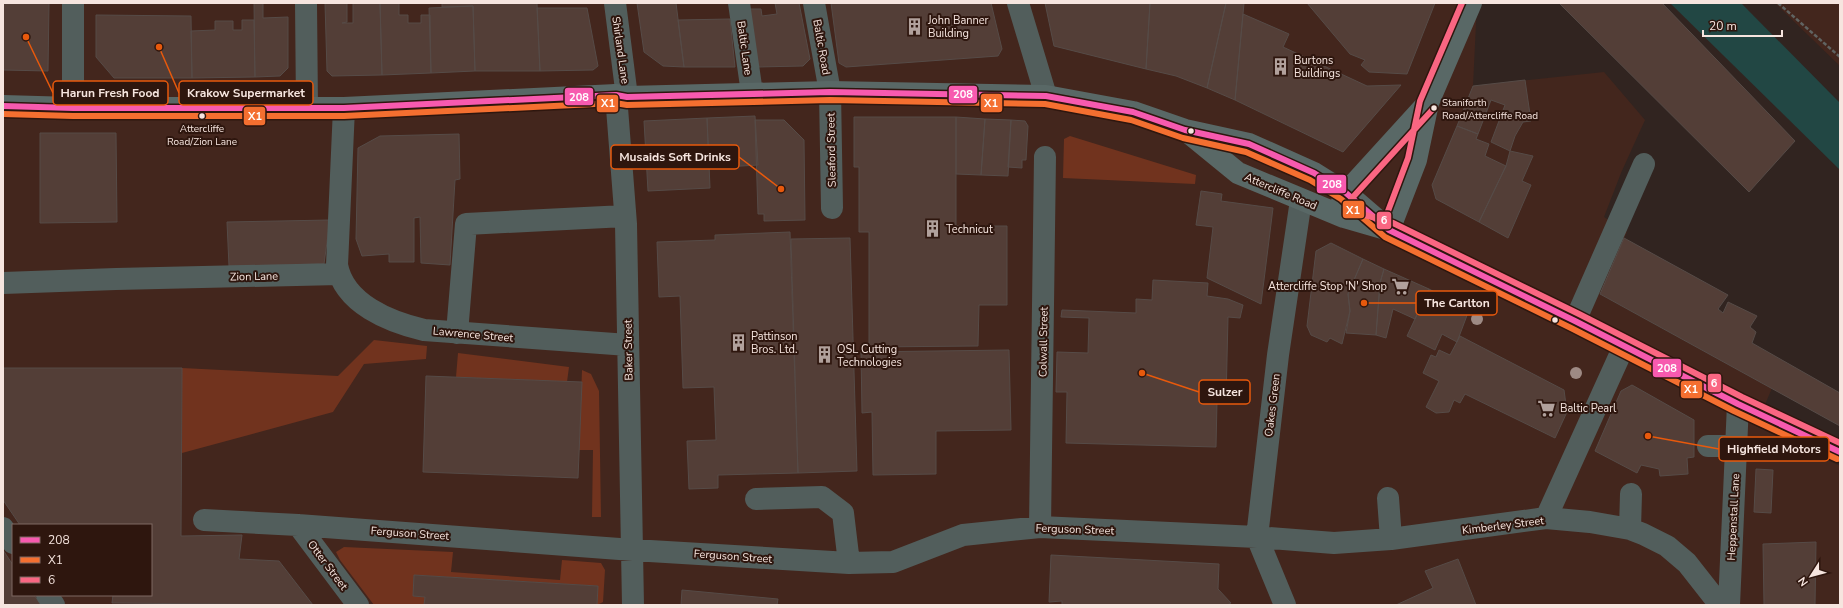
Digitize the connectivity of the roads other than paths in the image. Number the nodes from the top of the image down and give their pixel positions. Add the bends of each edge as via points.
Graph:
1 (73, 3) edge
2 (306, 3) edge
3 (615, 3) edge
4 (739, 3) edge
5 (814, 3) edge
6 (1471, 3) edge
7 (1020, 5) edge
8 (830, 92) junction
9 (752, 94) junction
10 (622, 96) junction
11 (1046, 96) junction
12 (1428, 103) junction
13 (3, 106) edge
14 (73, 108) junction
15 (307, 108) junction
16 (344, 108) junction
17 (1185, 130) junction
18 (1044, 157) dead end
19 (1644, 164) dead end
20 (1346, 193) junction
21 (1301, 200) junction
22 (832, 208) dead end
23 (625, 216) junction
24 (1344, 216) junction
25 (1389, 230) junction
26 (338, 274) junction
27 (3, 283) edge
28 (1575, 321) junction
29 (457, 333) junction
30 (628, 346) junction
31 (1624, 346) junction
32 (1738, 404) junction
33 (1708, 446) dead end
34 (1736, 446) junction
35 (1840, 452) edge
36 (1630, 494) dead end
37 (1388, 498) dead end
38 (756, 499) dead end
39 (1546, 518) junction
40 (204, 520) dead end
41 (298, 524) junction
42 (1040, 527) junction
43 (3, 528) edge
44 (1630, 529) junction
45 (1257, 537) junction
46 (1391, 539) junction
47 (12, 542) edge
48 (633, 550) junction
49 (849, 564) junction
50 (48, 596) edge
51 (54, 605) edge
52 (358, 605) edge
53 (634, 605) edge
54 (1285, 605) edge
55 (1720, 605) edge
56 (1729, 605) edge

1 - 14 street
2 - 15 street
3 - 10 street, Shirland Lane
4 - 9 street, Baltic Lane
5 - 8 street, Baltic Road
6 - 12 main road
7 - 11 street
8 - 9 main road, Attercliffe Road
8 - 11 main road, Attercliffe Road
8 - 22 street, Sleaford Street
9 - 10 main road, Attercliffe Road
10 - 16 main road, Attercliffe Road
10 - 23 street, Baker Street
11 - 17 main road, Attercliffe Road via 1133,112
12 - 20 main road
12 - 25 main road via 1416,160
13 - 14 main road, Attercliffe Road
14 - 15 main road, Attercliffe Road
15 - 16 main road, Attercliffe Road
16 - 26 street
17 - 20 main road, Attercliffe Road via 1249,144 1314,173
17 - 21 main road, Attercliffe Road via 1238,173
18 - 42 street, Colwall Street via 1053,210 1053,278
19 - 28 street
20 - 24 main road via 1342,202
20 - 25 main road, Attercliffe Road
21 - 24 main road, Attercliffe Road
21 - 45 street, Oakes Green via 1278,355
23 - 29 street via 466,224
23 - 30 street, Baker Street
24 - 25 main road, Attercliffe Road
25 - 28 main road, Attercliffe Road
26 - 27 street, Zion Lane
26 - 29 street, Lawrence Street via 362,303 382,316 409,327
28 - 31 main road, Attercliffe Road
29 - 30 street, Lawrence Street
30 - 48 street, Baker Street
31 - 32 main road, Attercliffe Road
31 - 39 street
32 - 34 street, Heppenstall Lane
32 - 35 main road, Attercliffe Road
33 - 34 street
34 - 56 street, Heppenstall Lane
36 - 44 street
37 - 46 street
38 - 49 street via 822,496 843,513
39 - 44 street, Kimberley Street
39 - 46 street, Kimberley Street
40 - 41 street, Ferguson Street
41 - 48 street, Ferguson Street
41 - 52 street, Otter Street
42 - 45 street, Ferguson Street
42 - 49 street, Ferguson Street via 963,535 893,562
43 - 47 street
44 - 55 street, Kimberley Street via 1672,550 1687,564
45 - 46 street, Kimberley Street via 1334,543
45 - 54 street, Oakes Green
48 - 49 street, Ferguson Street
48 - 53 street, Baker Street
50 - 51 street

